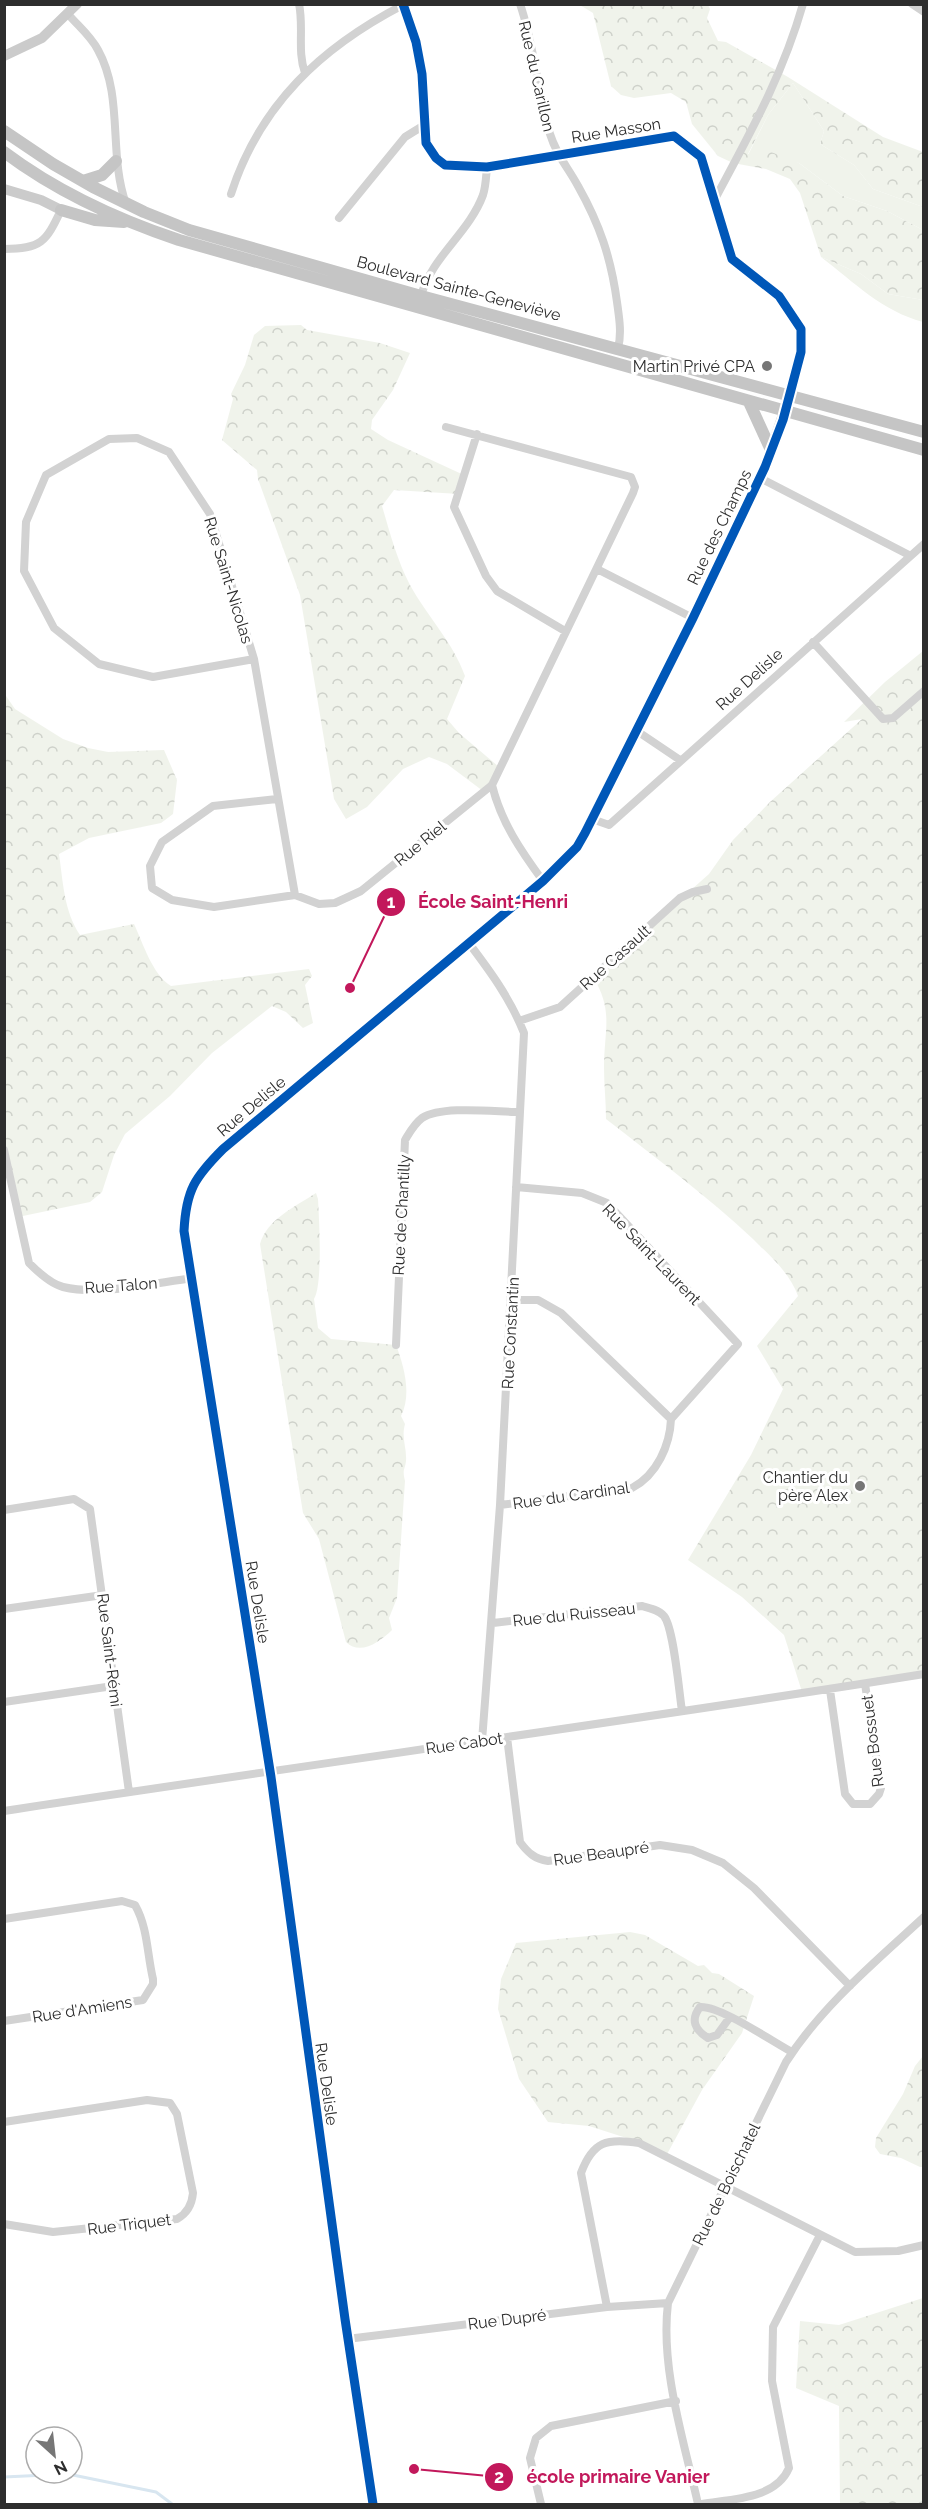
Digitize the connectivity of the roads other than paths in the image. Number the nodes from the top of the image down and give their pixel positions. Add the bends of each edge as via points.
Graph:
1 (77, 4) edge
2 (299, 4) edge
3 (520, 4) edge
4 (803, 4) edge
5 (912, 4) edge
6 (403, 5) edge
7 (924, 12) edge
8 (68, 15) junction
9 (4, 56) edge
10 (305, 73) junction
11 (426, 124) junction
12 (4, 131) edge
13 (4, 152) edge
14 (557, 155) junction
15 (116, 161) junction
16 (487, 167) junction
17 (83, 182) junction
18 (4, 189) edge
19 (231, 194) dead end
20 (715, 199) junction
21 (126, 204) junction
22 (61, 210) junction
23 (339, 218) dead end
24 (131, 222) junction
25 (4, 249) edge
26 (421, 296) junction
27 (618, 348) junction
28 (790, 394) junction
29 (749, 402) junction
30 (785, 411) junction
31 (446, 427) dead end
32 (924, 432) edge
33 (477, 434) junction
34 (771, 450) junction
35 (924, 450) edge
36 (760, 478) junction
37 (924, 544) edge
38 (909, 555) junction
39 (597, 569) junction
40 (693, 618) junction
41 (565, 631) junction
42 (813, 642) junction
43 (254, 659) junction
44 (924, 691) edge
45 (637, 731) junction
46 (680, 760) junction
47 (492, 785) junction
48 (277, 799) junction
49 (592, 819) junction
50 (557, 869) joint
51 (543, 881) junction
52 (707, 889) dead end
53 (295, 895) junction
54 (468, 942) junction
55 (519, 1021) junction
56 (520, 1112) junction
57 (4, 1150) edge
58 (516, 1188) junction
59 (193, 1278) junction
60 (512, 1300) junction
61 (396, 1345) dead end
62 (671, 1419) junction
63 (500, 1505) junction
64 (4, 1510) edge
65 (103, 1595) junction
66 (4, 1609) edge
67 (493, 1623) junction
68 (924, 1674) edge
69 (865, 1684) junction
70 (113, 1686) junction
71 (830, 1690) junction
72 (4, 1702) edge
73 (682, 1711) junction
74 (507, 1737) junction
75 (482, 1741) junction
76 (269, 1772) junction
77 (129, 1792) junction
78 (4, 1811) edge
79 (924, 1917) edge
80 (4, 1918) edge
81 (849, 1986) junction
82 (730, 2017) junction
83 (4, 2021) edge
84 (792, 2052) junction
85 (4, 2122) edge
86 (725, 2187) junction
87 (4, 2224) edge
88 (820, 2235) junction
89 (924, 2245) edge
90 (668, 2303) junction
91 (607, 2307) junction
92 (347, 2339) junction
93 (675, 2401) junction
94 (373, 2505) edge
95 (541, 2505) edge
96 (700, 2505) edge

1 - 8 street
2 - 10 street
3 - 14 street, Rue du Carillon
4 - 20 street via 773,90
5 - 7 street
6 - 10 street via 344,39
6 - 11 street, Rue Masson via 416,42
8 - 9 street via 38,40
8 - 15 street via 91,39 104,63 114,110
10 - 19 street via 278,103 260,132
11 - 16 street, Rue Masson via 426,143 445,165
11 - 23 street via 405,137
12 - 17 main road, Boulevard Sainte-Geneviève
13 - 24 main road, Boulevard Sainte-Geneviève via 54,183
14 - 16 street, Rue Masson
14 - 20 street, Rue Masson via 674,136 701,157
14 - 27 street, Rue du Carillon via 577,184 607,246 619,319
15 - 17 main road via 102,175
15 - 21 street
16 - 26 street via 480,202 430,273
17 - 21 main road, Boulevard Sainte-Geneviève
18 - 22 street
20 - 28 street, Rue des Champs via 732,260 779,296 801,328 801,351
21 - 26 main road, Boulevard Sainte-Geneviève via 189,230
22 - 24 main road via 95,220
22 - 25 street via 48,236 39,244 27,249
24 - 29 main road, Boulevard Sainte-Geneviève via 218,252
26 - 27 main road, Boulevard Sainte-Geneviève
27 - 28 main road, Boulevard Sainte-Geneviève
28 - 30 street, Rue des Champs
28 - 32 main road, Boulevard Sainte-Geneviève
29 - 30 main road, Boulevard Sainte-Geneviève
29 - 34 main road
30 - 34 street, Rue des Champs
30 - 35 main road, Boulevard Sainte-Geneviève
31 - 33 street
33 - 39 street, Rue Riel via 631,477 633,493
33 - 41 street via 454,507 497,591
34 - 36 street, Rue des Champs
36 - 38 street
36 - 40 street, Rue des Champs
37 - 38 street, Rue Delisle
38 - 42 street, Rue Delisle
39 - 40 street
39 - 41 street, Rue Riel
40 - 45 street, Rue des Champs
41 - 47 street, Rue Riel
42 - 44 street via 883,719 893,718
42 - 46 street, Rue Delisle
43 - 43 street, Rue Saint-Nicolas via 153,677 99,664 54,628 24,571 26,522 46,475 109,439 137,438 169,452 210,514
43 - 48 street, Rue Saint-Nicolas
45 - 46 street
45 - 49 street, Rue des Champs
46 - 49 street, Rue Delisle via 609,825
47 - 51 street via 518,846
47 - 53 street, Rue Riel via 362,891 331,904
48 - 53 street, Rue Saint-Nicolas
48 - 53 street, Rue Riel via 213,806 162,842 150,866 152,888 172,900 214,907
49 - 50 street, Rue des Champs via 577,847
50 - 51 street, Rue Delisle
51 - 54 street, Rue Delisle
52 - 55 street, Rue Casault via 680,898 560,1007
54 - 55 street, Rue Constantin via 501,986
54 - 59 street, Rue Delisle via 223,1149 196,1178 187,1200 184,1231
55 - 56 street, Rue Constantin via 524,1033
56 - 58 street, Rue Constantin
56 - 61 street, Rue de Chantilly via 438,1113 420,1119 405,1140
57 - 59 street, Rue Talon via 29,1263 36,1270 61,1286 93,1290
58 - 60 street, Rue Constantin
58 - 62 street, Rue Saint-Laurent via 582,1193 607,1203 738,1344
59 - 76 street, Rue Delisle
60 - 62 street via 538,1300 561,1313
60 - 63 street, Rue Constantin
62 - 63 street, Rue du Cardinal via 663,1452 647,1477 632,1488
63 - 67 street, Rue Constantin
64 - 65 street, Rue Saint-Rémi via 74,1499 90,1509
65 - 66 street
65 - 70 street, Rue Saint-Rémi
67 - 73 street, Rue du Ruisseau via 642,1606 656,1610 664,1617 669,1632
67 - 75 street, Rue Constantin
68 - 69 street, Rue Cabot
69 - 71 street, Rue Cabot
69 - 71 street, Rue Bossuet via 881,1788 870,1804 853,1804 845,1794
70 - 72 street
70 - 77 street, Rue Saint-Rémi
71 - 73 street, Rue Cabot
73 - 74 street, Rue Cabot
74 - 75 street, Rue Cabot
74 - 81 street, Rue Beaupré via 520,1842 536,1858 549,1861 660,1845 723,1863 754,1887
75 - 76 street, Rue Cabot
76 - 77 street, Rue Cabot
76 - 92 street, Rue Delisle
77 - 78 street, Rue Cabot
79 - 81 street, Rue de Boischatel
80 - 83 street, Rue d'Amiens via 122,1901 135,1905 141,1916 153,1979 143,2000
81 - 84 street, Rue de Boischatel
82 - 82 street via 708,2006 700,2007 694,2024 708,2038 717,2035
82 - 84 street
84 - 86 street, Rue de Boischatel
85 - 87 street, Rue Triquet via 147,2100 170,2103 177,2114 193,2193 192,2203 177,2219 53,2232
86 - 88 street
86 - 90 street, Rue de Boischatel
86 - 91 street via 639,2143 608,2141 597,2147 581,2173
88 - 89 street via 855,2253 891,2252
88 - 96 street via 773,2327 772,2381 789,2468 777,2485 757,2494
90 - 91 street, Rue Dupré
90 - 93 street, Rue de Boischatel via 665,2325
91 - 92 street, Rue Dupré
92 - 94 street, Rue Delisle
93 - 95 street via 551,2426 536,2438 530,2458
93 - 96 street, Rue de Boischatel

